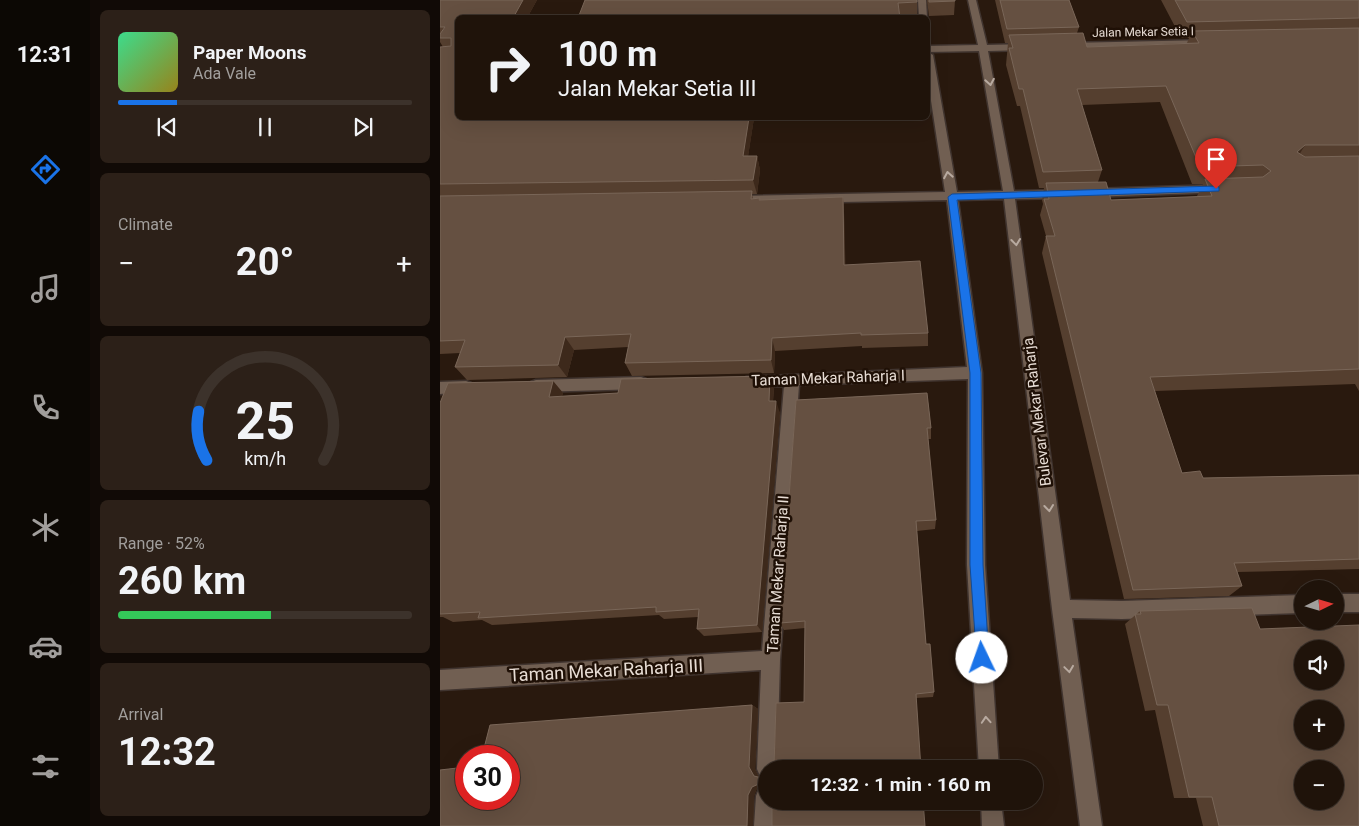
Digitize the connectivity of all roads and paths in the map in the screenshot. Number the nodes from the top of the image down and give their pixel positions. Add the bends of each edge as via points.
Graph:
1 (922, 0) edge
2 (972, 0) edge
3 (923, 15) edge
4 (1223, 42) edge
5 (1038, 46) edge
6 (1058, 46) edge
7 (984, 48) junction
8 (930, 49) edge
9 (930, 67) edge
10 (1234, 189) edge
11 (1010, 195) junction
12 (952, 197) junction
13 (725, 200) edge
14 (975, 373) junction
15 (792, 380) junction
16 (734, 381) edge
17 (655, 383) edge
18 (518, 386) edge
19 (479, 387) edge
20 (440, 388) edge
21 (1344, 603) edge
22 (1359, 603) edge
23 (1294, 604) edge
24 (1061, 609) junction
25 (771, 660) junction
26 (440, 680) edge
27 (767, 760) edge
28 (988, 760) edge
29 (766, 810) edge
30 (992, 810) edge
31 (765, 826) edge
32 (993, 826) edge
33 (1091, 826) edge

1 - 3 street
2 - 7 street, Bulevar Mekar Raharja
4 - 6 street, Jalan Mekar Setia I
5 - 7 street
7 - 8 street
7 -> 11 street, Bulevar Mekar Raharja
12 -> 9 street
10 - 11 street
11 - 12 street
11 -> 24 street, Bulevar Mekar Raharja
12 - 13 street
12 - 14 street
14 - 15 street, Taman Mekar Raharja I
28 -> 14 street via 976,565
15 - 16 street, Taman Mekar Raharja I
15 - 25 street, Taman Mekar Raharja II
17 - 18 street
19 - 20 street
21 - 22 street
23 - 24 street
24 -> 33 street, Bulevar Mekar Raharja
25 - 26 street, Taman Mekar Raharja III
25 - 27 street, Taman Mekar Raharja II
29 - 31 street
30 - 32 street

